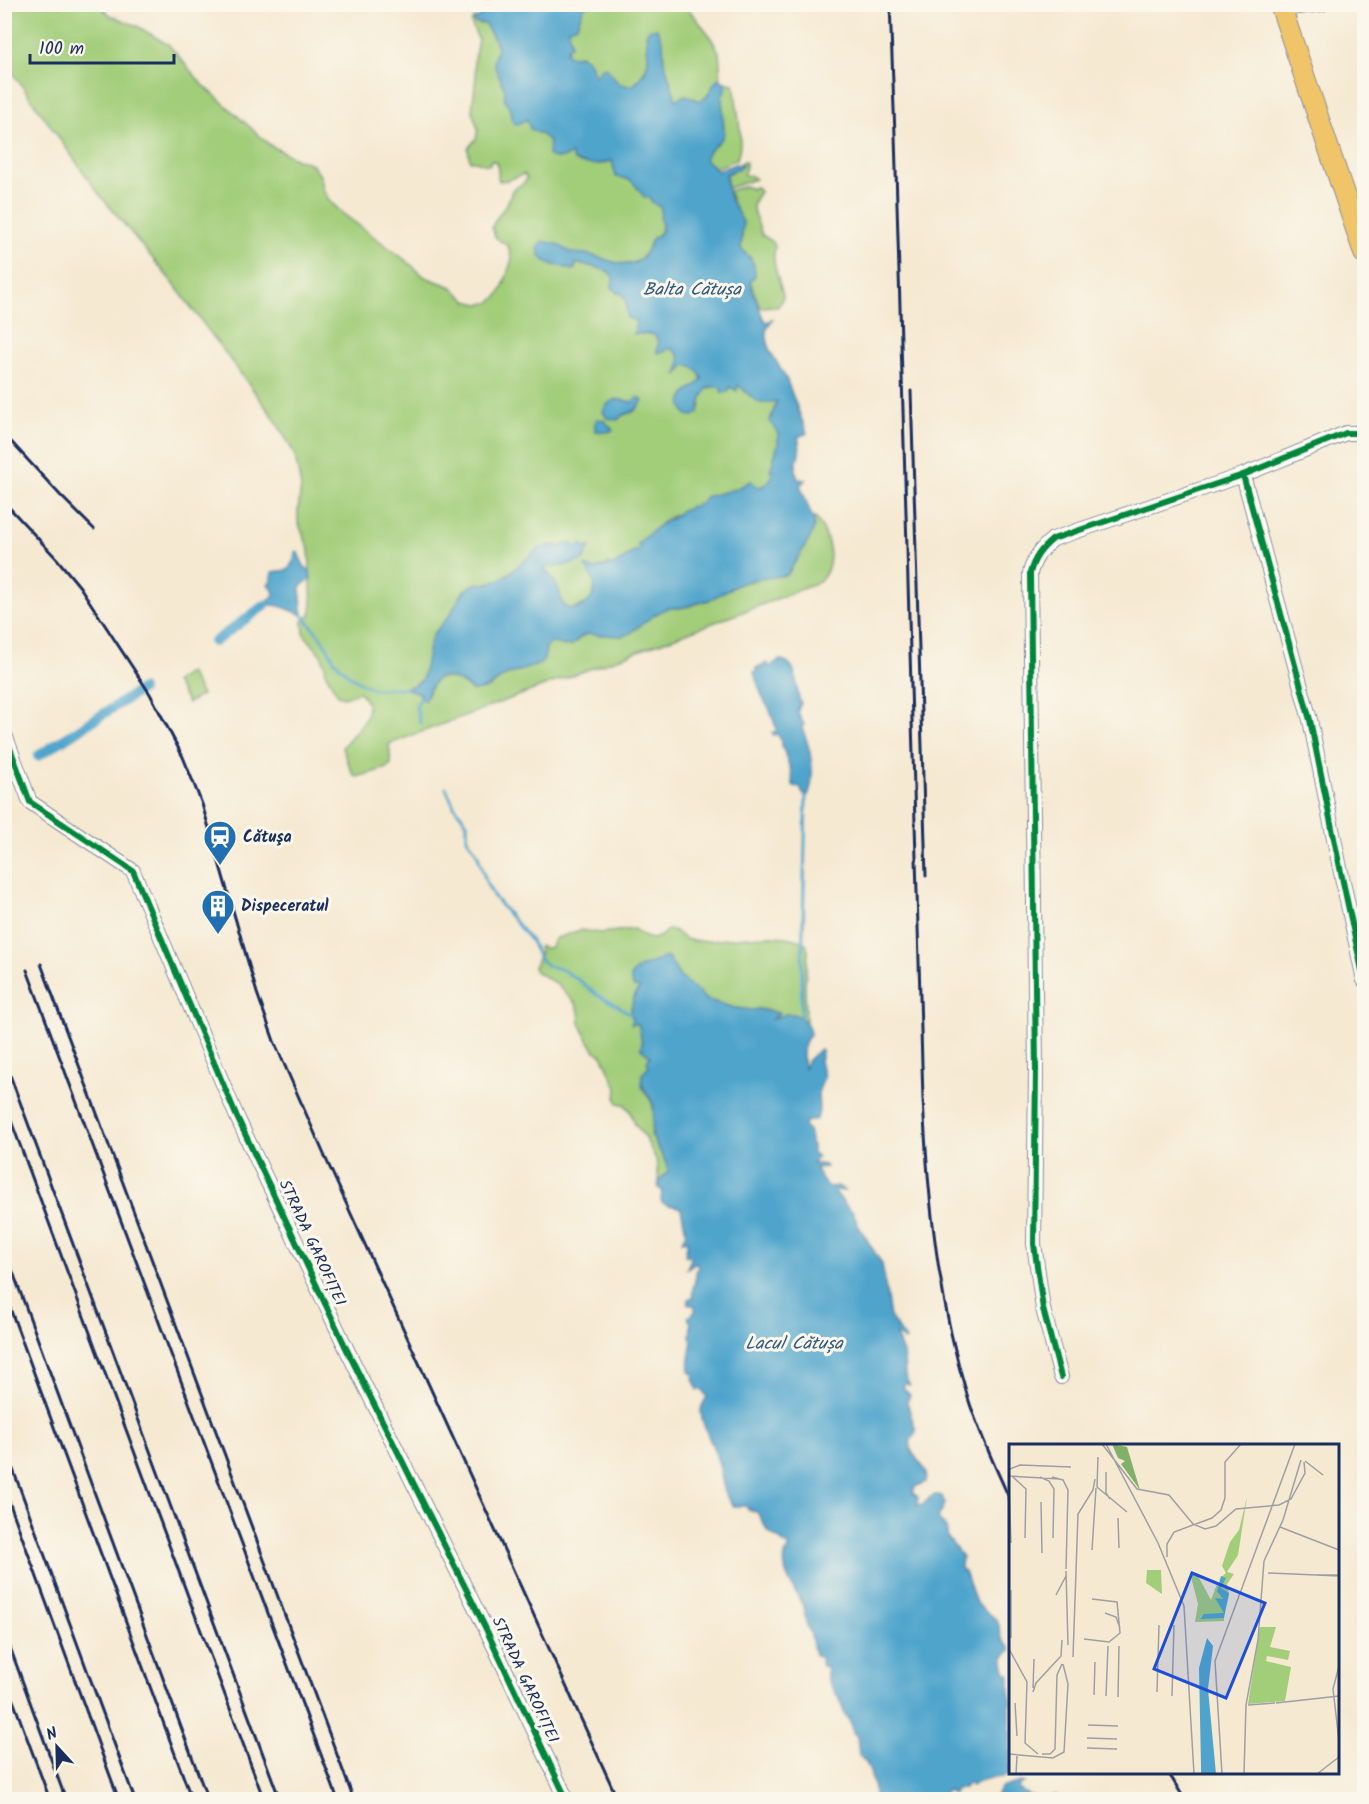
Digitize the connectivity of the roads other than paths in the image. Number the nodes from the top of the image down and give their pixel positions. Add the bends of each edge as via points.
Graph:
1 (1322, 4) edge
2 (1281, 7) edge
3 (1365, 253) edge
4 (1365, 433) edge
5 (1243, 475) junction
6 (4, 732) edge
7 (1365, 980) edge
8 (1061, 1377) dead end
9 (567, 1800) edge

1 - 2 street
2 - 3 highway
4 - 5 street via 1346,433
5 - 7 street via 1310,720
5 - 8 street via 1053,539 1039,552 1030,573 1036,1058 1034,1244 1043,1309
6 - 9 street, STRADA GAROFIȚEI via 30,802 133,871 237,1117

